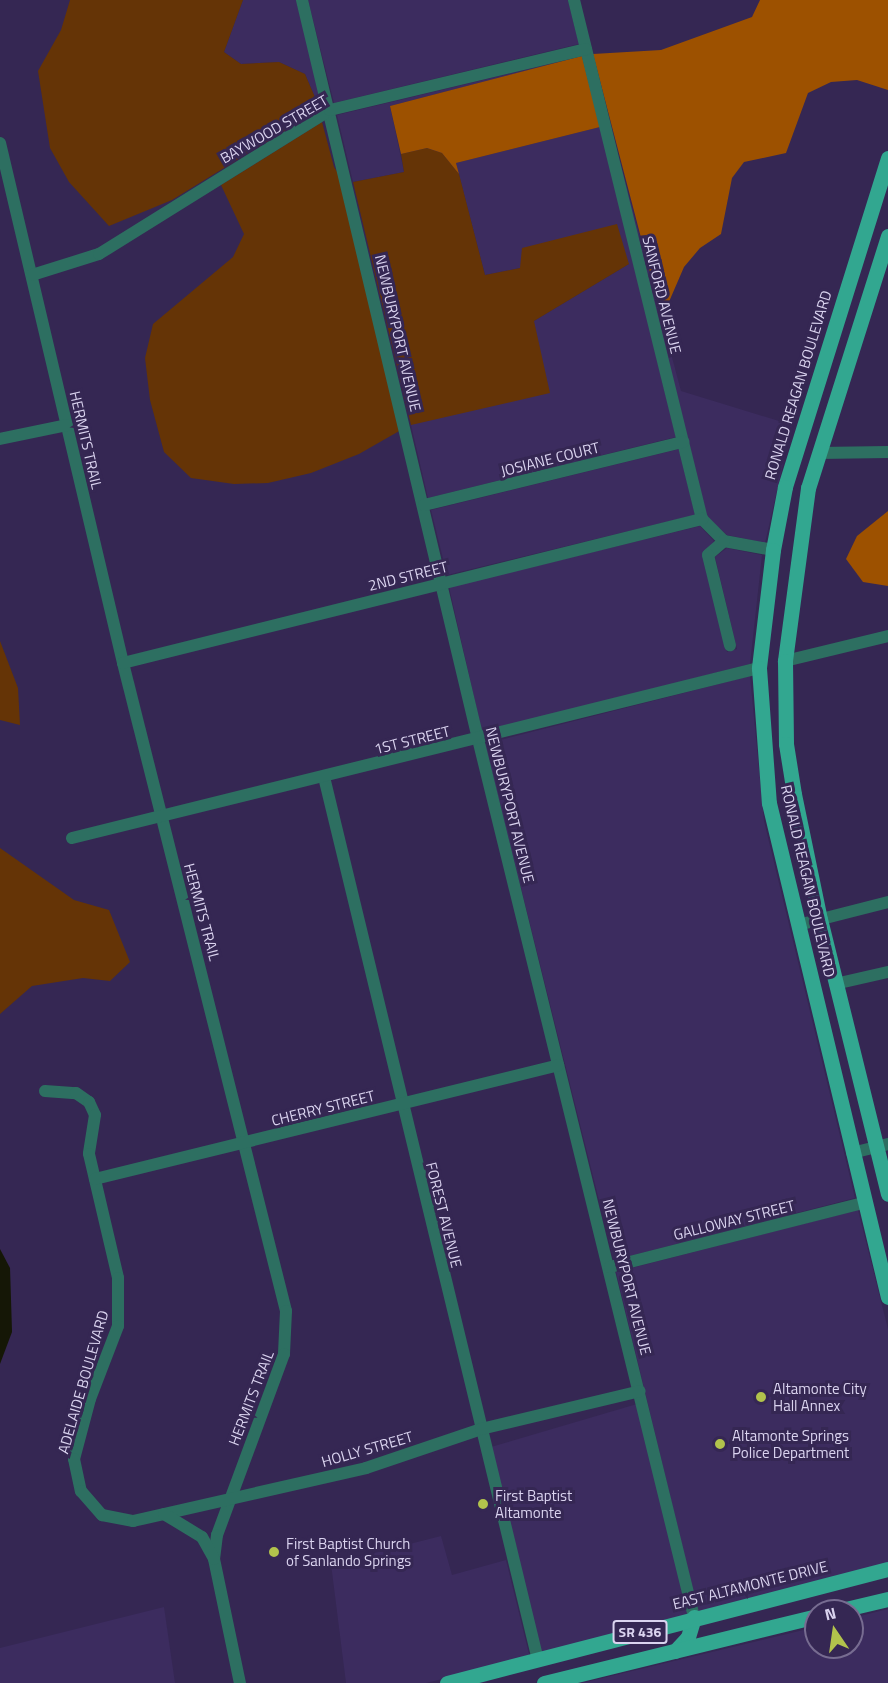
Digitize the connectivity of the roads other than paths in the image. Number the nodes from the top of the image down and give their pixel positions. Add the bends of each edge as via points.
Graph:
1 (302, 0) edge
2 (574, 0) edge
3 (586, 49) junction
4 (330, 110) junction
5 (0, 143) edge
6 (888, 158) edge
7 (13, 195) junction
8 (0, 198) edge
9 (888, 236) edge
10 (32, 275) junction
11 (67, 425) junction
12 (0, 438) edge
13 (683, 442) junction
14 (888, 452) edge
15 (819, 453) junction
16 (424, 505) junction
17 (702, 519) junction
18 (724, 541) junction
19 (773, 550) junction
20 (443, 582) junction
21 (888, 636) edge
22 (730, 645) dead end
23 (785, 661) junction
24 (123, 663) junction
25 (759, 668) junction
26 (478, 739) junction
27 (324, 777) junction
28 (162, 817) junction
29 (72, 838) dead end
30 (888, 902) edge
31 (820, 919) junction
32 (798, 925) junction
33 (888, 972) edge
34 (835, 984) junction
35 (558, 1065) junction
36 (45, 1091) dead end
37 (402, 1103) junction
38 (247, 1143) junction
39 (882, 1145) edge
40 (852, 1153) junction
41 (95, 1179) junction
42 (888, 1194) edge
43 (866, 1202) junction
44 (610, 1267) junction
45 (888, 1297) edge
46 (640, 1391) junction
47 (481, 1429) junction
48 (228, 1498) junction
49 (164, 1514) junction
50 (102, 1515) joint
51 (214, 1559) junction
52 (888, 1569) edge
53 (888, 1599) edge
54 (864, 1605) edge
55 (694, 1617) junction
56 (804, 1619) edge
57 (675, 1651) junction
58 (538, 1660) junction
59 (479, 1678) edge
60 (240, 1683) edge
61 (447, 1683) edge
62 (544, 1683) edge

1 - 4 street, NEWBURYPORT AVENUE
2 - 3 street, SANFORD AVENUE
3 - 4 street, BAYWOOD STREET
3 - 13 street, SANFORD AVENUE
4 - 10 street, BAYWOOD STREET via 99,254
4 - 16 street, NEWBURYPORT AVENUE
5 - 7 street, HERMITS TRAIL
6 - 19 main road, RONALD REAGAN BOULEVARD via 796,445
7 - 8 street
7 - 10 street, HERMITS TRAIL
9 - 15 main road, RONALD REAGAN BOULEVARD
10 - 11 street, HERMITS TRAIL
11 - 12 street
11 - 24 street, HERMITS TRAIL
13 - 16 street, JOSIANE COURT
13 - 17 street, SANFORD AVENUE
14 - 15 street
15 - 23 main road, RONALD REAGAN BOULEVARD via 807,488 798,541
16 - 20 street, NEWBURYPORT AVENUE
17 - 18 street
17 - 20 street, 2ND STREET
18 - 19 street
18 - 22 street via 708,555
19 - 25 main road, RONALD REAGAN BOULEVARD
20 - 24 street, 2ND STREET
20 - 26 street, NEWBURYPORT AVENUE
21 - 23 street
23 - 25 main road
23 - 31 main road, RONALD REAGAN BOULEVARD via 786,744
24 - 28 street, HERMITS TRAIL
25 - 26 street, 1ST STREET
25 - 32 main road, RONALD REAGAN BOULEVARD via 769,802
26 - 27 street, 1ST STREET
26 - 35 street, NEWBURYPORT AVENUE
27 - 28 street, 1ST STREET
27 - 37 street, FOREST AVENUE
28 - 29 street, 1ST STREET
28 - 38 street, HERMITS TRAIL
30 - 31 street
31 - 32 street
31 - 34 main road, RONALD REAGAN BOULEVARD
32 - 40 main road, RONALD REAGAN BOULEVARD
33 - 34 street
34 - 39 main road, RONALD REAGAN BOULEVARD
35 - 37 street, CHERRY STREET
35 - 44 street, NEWBURYPORT AVENUE
36 - 41 street, ADELAIDE BOULEVARD via 76,1094 89,1102 95,1115 88,1142
37 - 38 street, CHERRY STREET
37 - 47 street, FOREST AVENUE
38 - 41 street, CHERRY STREET
38 - 48 street, HERMITS TRAIL via 287,1329 284,1354
39 - 40 street
39 - 42 main road, RONALD REAGAN BOULEVARD
40 - 43 main road, RONALD REAGAN BOULEVARD
41 - 50 street, ADELAIDE BOULEVARD via 121,1300 118,1326 90,1400 74,1459 81,1491
43 - 44 street, GALLOWAY STREET
43 - 45 main road, RONALD REAGAN BOULEVARD
44 - 46 street, NEWBURYPORT AVENUE
46 - 47 street, HOLLY STREET
46 - 55 street, NEWBURYPORT AVENUE
47 - 48 street, HOLLY STREET via 366,1468
47 - 58 street, FOREST AVENUE
48 - 49 street, HOLLY STREET
48 - 51 street, HERMITS TRAIL
49 - 50 street, HOLLY STREET via 133,1521
49 - 51 street via 202,1537
51 - 60 street, HERMITS TRAIL
52 - 55 main road, EAST ALTAMONTE DRIVE / SR 436
53 - 54 main road
55 - 57 main road via 688,1637
55 - 58 main road, EAST ALTAMONTE DRIVE / SR 436
56 - 57 main road, SR 436
57 - 62 main road, SR 436
58 - 59 main road, EAST ALTAMONTE DRIVE / SR 436
59 - 61 main road, EAST ALTAMONTE DRIVE / SR 436

